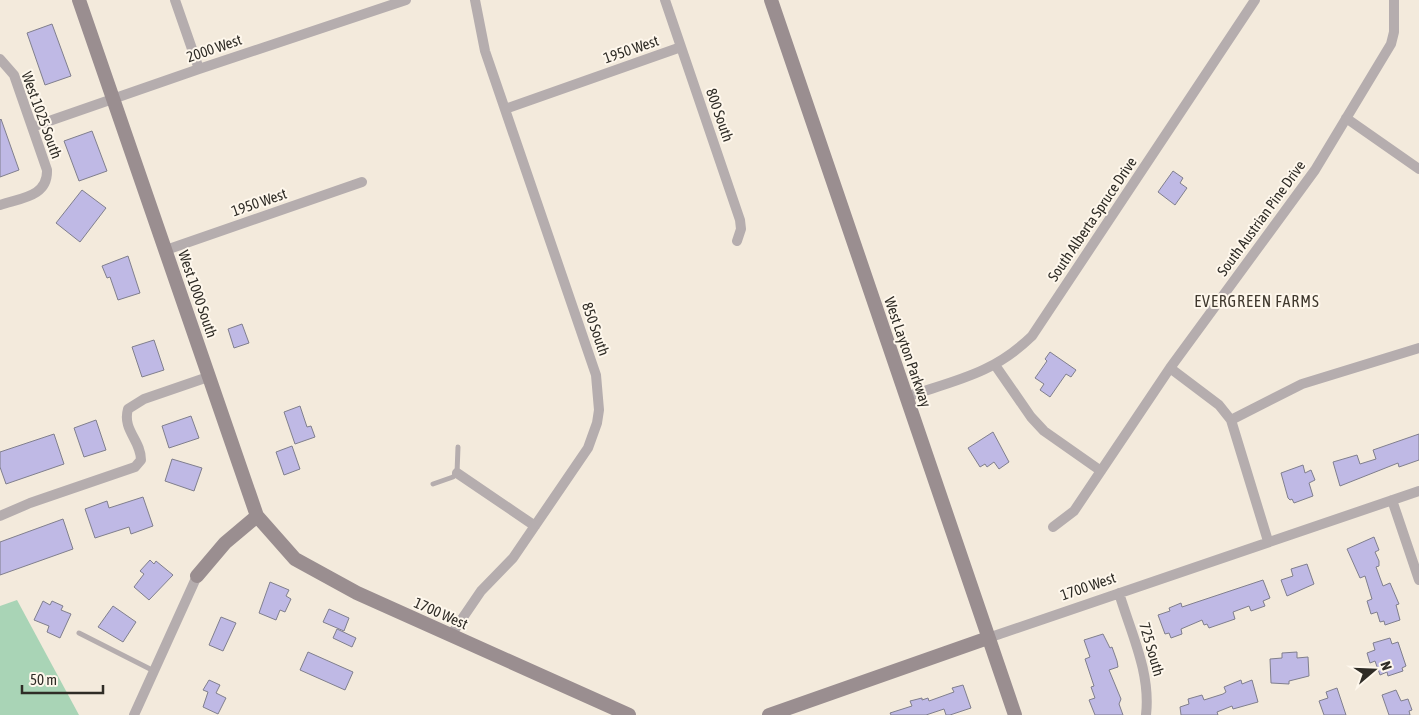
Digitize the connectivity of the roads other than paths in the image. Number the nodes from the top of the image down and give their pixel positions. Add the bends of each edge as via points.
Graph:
1 (175, 0) edge
2 (406, 0) edge
3 (475, 0) edge
4 (664, 0) edge
5 (771, 0) edge
6 (1255, 0) edge
7 (79, 1) edge
8 (1395, 4) edge
9 (681, 48) junction
10 (0, 59) edge
11 (199, 68) junction
12 (113, 98) junction
13 (505, 109) junction
14 (1346, 118) junction
15 (32, 127) junction
16 (1419, 170) edge
17 (362, 182) dead end
18 (0, 205) edge
19 (737, 241) dead end
20 (166, 250) junction
21 (1419, 348) edge
22 (995, 365) junction
23 (1170, 368) junction
24 (208, 377) junction
25 (906, 397) junction
26 (1231, 420) junction
27 (458, 447) dead end
28 (1101, 472) junction
29 (457, 473) junction
30 (433, 484) dead end
31 (1419, 491) edge
32 (1392, 500) junction
33 (0, 516) edge
34 (257, 516) junction
35 (535, 526) junction
36 (1053, 527) dead end
37 (1268, 541) junction
38 (197, 576) joint
39 (1419, 580) edge
40 (1119, 593) junction
41 (79, 633) dead end
42 (450, 635) junction
43 (988, 638) junction
44 (154, 671) junction
45 (134, 715) edge
46 (629, 715) edge
47 (769, 715) edge
48 (1015, 715) edge
49 (1146, 715) edge

1 - 11 street
2 - 11 street, 2000 West
3 - 13 street, 850 South via 480,34
4 - 9 street, 800 South
5 - 25 street, West Layton Parkway
6 - 22 street, South Alberta Spruce Drive via 1032,336 1014,354
7 - 12 street, West 1000 South
8 - 14 street, South Austrian Pine Drive via 1391,44
9 - 13 street, 1950 West
9 - 19 street, 800 South via 740,220
10 - 15 street, West 1025 South via 14,75
11 - 12 street, 2000 West
12 - 15 street, 2000 West
12 - 20 street, West 1000 South
13 - 35 street, 850 South via 596,375 600,399 597,424 588,448
14 - 16 street
14 - 23 street, South Austrian Pine Drive via 1315,170
15 - 18 street, West 1025 South via 47,170 45,185 36,193
17 - 20 street, 1950 West
20 - 24 street, West 1000 South
21 - 26 street via 1302,384
22 - 25 street, South Alberta Spruce Drive
22 - 28 street via 1044,431
23 - 26 street via 1218,405
23 - 28 street, South Austrian Pine Drive
24 - 33 street via 144,399 128,409 128,428 141,450 141,460 135,467
24 - 34 street, West 1000 South
25 - 43 street, West Layton Parkway
26 - 37 street
27 - 29 lane
28 - 36 street, South Austrian Pine Drive via 1074,511
29 - 30 lane
29 - 35 street
31 - 32 street, 1700 West
32 - 37 street, 1700 West
32 - 39 street
34 - 38 street via 225,543
34 - 42 street, 1700 West via 294,559 316,573
35 - 42 street, 850 South via 513,558 481,591
37 - 40 street, 1700 West
38 - 44 street
40 - 43 street, 1700 West
40 - 49 street, 725 South via 1144,670 1148,694
41 - 44 lane
42 - 46 street, 1700 West
43 - 47 street, 1700 West
43 - 48 street, West Layton Parkway
44 - 45 street

